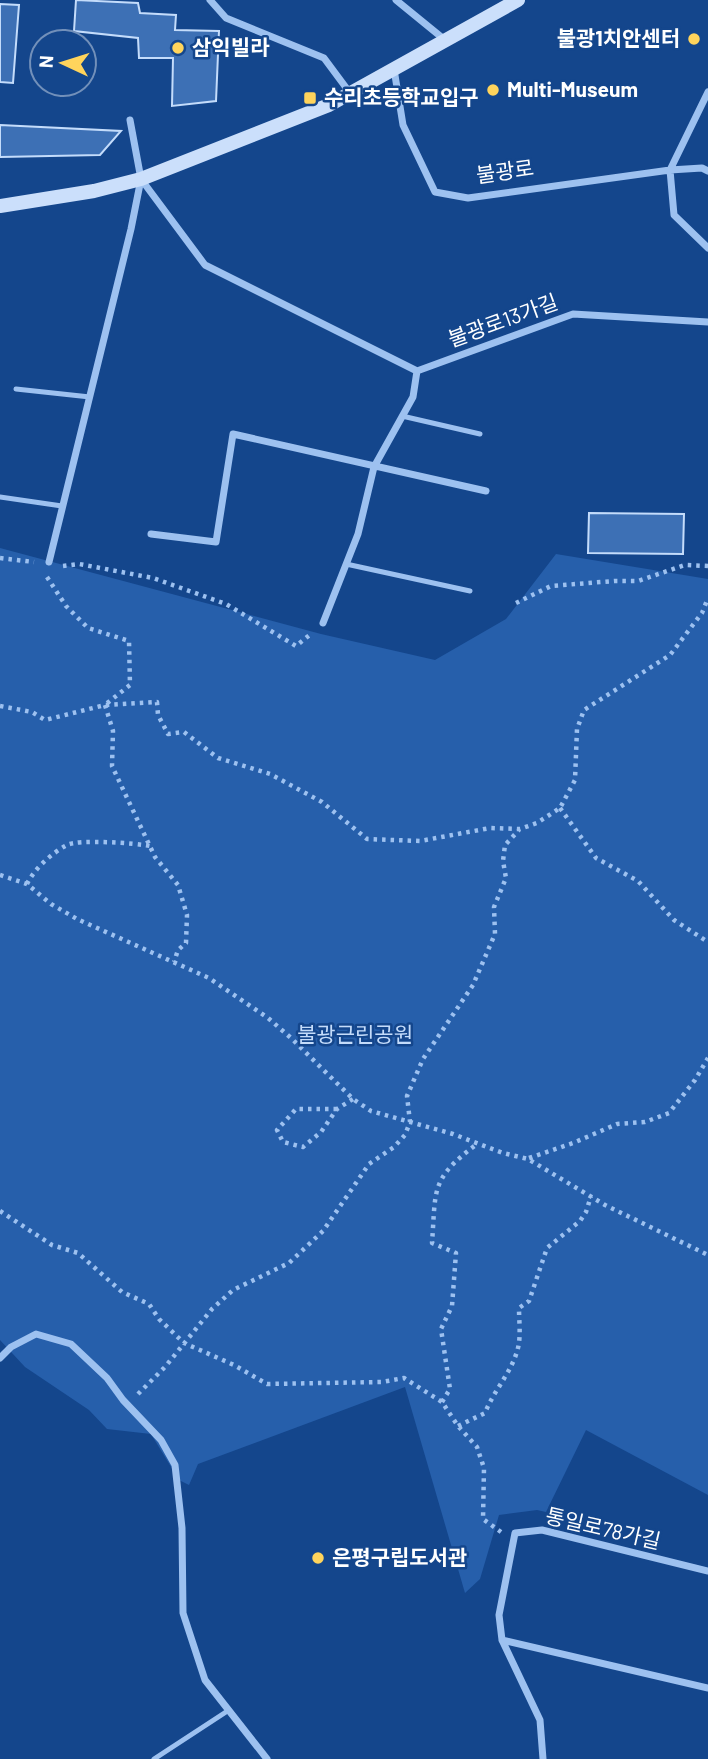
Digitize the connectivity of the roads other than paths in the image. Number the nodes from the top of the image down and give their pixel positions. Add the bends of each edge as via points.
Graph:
1 (210, 0) edge
2 (396, 0) edge
3 (518, 0) edge
4 (446, 40) junction
5 (394, 68) junction
6 (708, 92) edge
7 (350, 93) junction
8 (130, 120) dead end
9 (670, 170) junction
10 (708, 171) edge
11 (141, 179) junction
12 (0, 206) edge
13 (708, 248) edge
14 (708, 322) edge
15 (417, 371) junction
16 (16, 389) dead end
17 (89, 397) junction
18 (402, 416) junction
19 (480, 434) dead end
20 (374, 467) junction
21 (486, 491) dead end
22 (0, 497) edge
23 (62, 506) junction
24 (151, 534) dead end
25 (49, 562) road end
26 (346, 564) junction
27 (470, 591) dead end
28 (323, 623) road end
29 (0, 1358) edge
30 (708, 1571) edge
31 (502, 1640) junction
32 (708, 1688) edge
33 (229, 1710) junction
34 (154, 1759) edge
35 (267, 1759) edge
36 (543, 1759) edge

1 - 7 street via 226,18 324,58
2 - 4 street
3 - 4 main road
4 - 5 main road
5 - 7 main road
5 - 9 street, 불광로 via 402,125 435,192 468,198
6 - 9 street
7 - 11 main road
8 - 11 street
9 - 10 street
9 - 13 street via 674,215
11 - 12 main road
11 - 15 street via 205,265
11 - 17 street
14 - 15 street, 불광로13가길 via 573,314
15 - 18 street via 413,397
16 - 17 lane
17 - 23 street
18 - 19 lane
18 - 20 street
20 - 21 street
20 - 24 street via 233,434 216,542
20 - 26 street
22 - 23 lane
23 - 25 street
26 - 27 lane
26 - 28 street
29 - 33 street via 36,1334 71,1344 161,1440 175,1465 182,1528 183,1613 205,1680
30 - 31 street, 통일로78가길 via 542,1530 515,1534 499,1615
31 - 32 street
31 - 36 street, 통일로78가길 via 540,1720
33 - 34 lane
33 - 35 street

